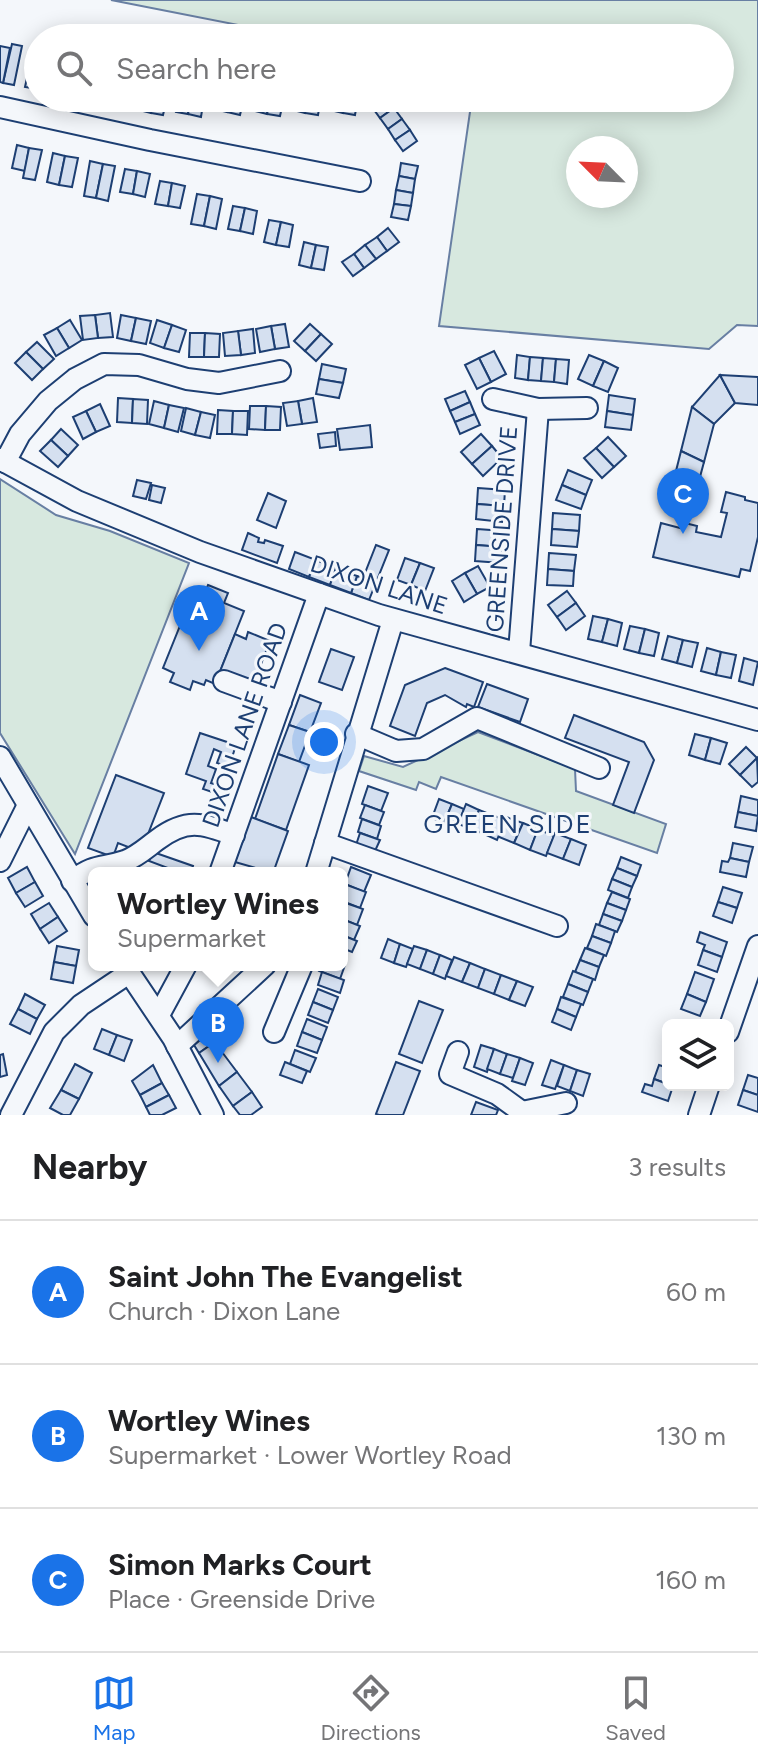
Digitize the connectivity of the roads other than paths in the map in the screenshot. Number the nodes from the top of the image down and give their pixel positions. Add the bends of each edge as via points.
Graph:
1 (0, 107) edge
2 (360, 181) dead end
3 (280, 371) dead end
4 (493, 399) dead end
5 (587, 408) dead end
6 (538, 409) junction
7 (2, 460) edge
8 (319, 594) junction
9 (393, 620) junction
10 (519, 652) junction
11 (224, 681) dead end
12 (281, 702) junction
13 (758, 720) edge
14 (356, 734) junction
15 (0, 757) edge
16 (599, 768) dead end
17 (28, 805) junction
18 (234, 835) junction
19 (325, 843) junction
20 (0, 861) edge
21 (93, 867) edge
22 (222, 867) edge
23 (318, 867) edge
24 (88, 870) edge
25 (72, 881) junction
26 (88, 906) edge
27 (557, 926) dead end
28 (758, 946) edge
29 (124, 971) edge
30 (128, 971) edge
31 (183, 971) edge
32 (258, 971) edge
33 (299, 971) edge
34 (159, 1015) junction
35 (733, 1019) edge
36 (274, 1032) dead end
37 (177, 1046) junction
38 (458, 1052) dead end
39 (707, 1091) edge
40 (566, 1103) dead end
41 (522, 1113) edge
42 (11, 1115) edge
43 (213, 1115) edge
44 (699, 1115) edge

1 - 2 street
3 - 7 street via 219,383 139,365 104,364 48,401
4 - 6 street, GREENSIDE DRIVE
5 - 6 street, GREENSIDE DRIVE
6 - 10 street, GREENSIDE DRIVE
7 - 8 street, DIXON LANE via 77,501
8 - 9 street, DIXON LANE
8 - 12 street, DIXON LANE ROAD
9 - 10 street, DIXON LANE
9 - 14 street
10 - 13 street, DIXON LANE
11 - 12 street
12 - 18 street, DIXON LANE ROAD
14 - 16 street via 396,751 423,749 477,718
14 - 19 street
15 - 17 street
17 - 20 street
17 - 25 street
18 - 21 street via 202,824 179,827 123,862
18 - 22 street, DIXON LANE ROAD
19 - 23 street
19 - 27 street
24 - 25 street
25 - 26 street
28 - 35 street
29 - 42 street via 54,1032
30 - 34 street
31 - 34 street
32 - 37 street
33 - 36 street
34 - 37 street
37 - 43 street
38 - 41 street via 450,1074 497,1094
39 - 44 street
40 - 41 street

